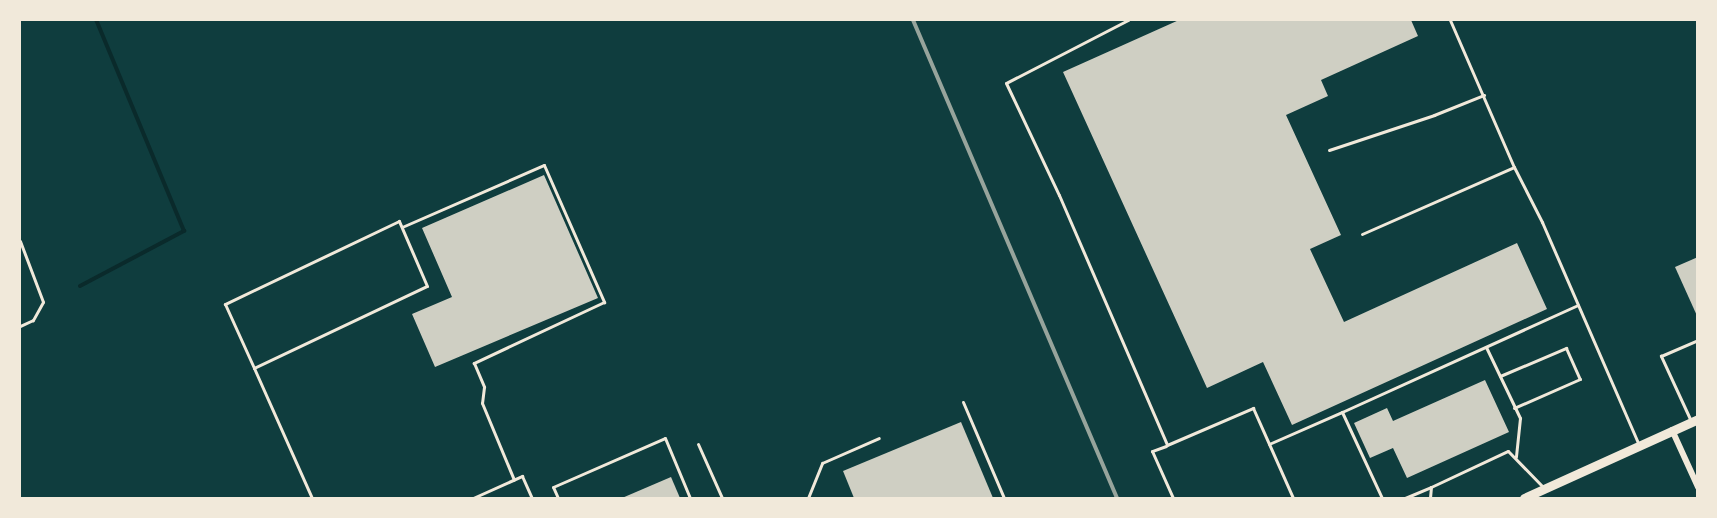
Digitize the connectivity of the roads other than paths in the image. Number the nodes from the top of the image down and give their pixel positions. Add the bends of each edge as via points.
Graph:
1 (1128, 20) edge
2 (1450, 20) edge
3 (1484, 95) junction
4 (1329, 150) dead end
5 (1514, 167) junction
6 (402, 227) junction
7 (1362, 234) dead end
8 (20, 241) edge
9 (22, 251) edge
10 (1578, 305) junction
11 (20, 326) edge
12 (1698, 340) edge
13 (1486, 347) junction
14 (254, 368) junction
15 (1500, 376) junction
16 (963, 402) dead end
17 (1514, 408) junction
18 (1342, 412) junction
19 (1694, 420) edge
20 (1672, 430) junction
21 (879, 438) dead end
22 (698, 444) dead end
23 (1269, 444) junction
24 (1639, 445) junction
25 (1167, 446) junction
26 (1515, 457) junction
27 (514, 480) junction
28 (1431, 487) junction
29 (1698, 488) edge
30 (1545, 489) junction
31 (312, 498) edge
32 (473, 498) edge
33 (532, 498) edge
34 (558, 498) edge
35 (690, 498) edge
36 (722, 498) edge
37 (808, 498) edge
38 (1004, 498) edge
39 (1173, 498) edge
40 (1293, 498) edge
41 (1382, 498) edge
42 (1405, 498) edge
43 (1430, 498) edge
44 (1524, 498) edge

1 - 25 lane via 1006,83 1059,195
2 - 3 lane
3 - 4 lane
3 - 5 lane
5 - 7 lane
5 - 10 lane
6 - 14 lane via 427,286
6 - 14 lane via 399,221 225,304
6 - 27 lane via 544,165 604,302 474,363 484,387 482,403
8 - 9 lane
9 - 11 lane via 43,302 33,320
10 - 13 lane
10 - 24 lane
12 - 19 lane via 1660,356
13 - 15 lane
13 - 18 lane
14 - 31 lane
15 - 17 lane
15 - 17 lane via 1566,348 1580,378
16 - 38 lane
17 - 26 lane via 1520,418
18 - 23 lane
18 - 41 lane
19 - 20 main road
20 - 24 main road
20 - 29 street
21 - 37 lane via 822,463
22 - 36 lane
23 - 25 lane via 1253,408
23 - 40 lane
24 - 30 main road
25 - 39 lane via 1152,451
26 - 28 lane via 1508,451
26 - 30 lane
27 - 32 lane
27 - 33 lane via 522,476
28 - 42 lane
28 - 43 lane
30 - 44 main road
34 - 35 lane via 553,487 665,438

